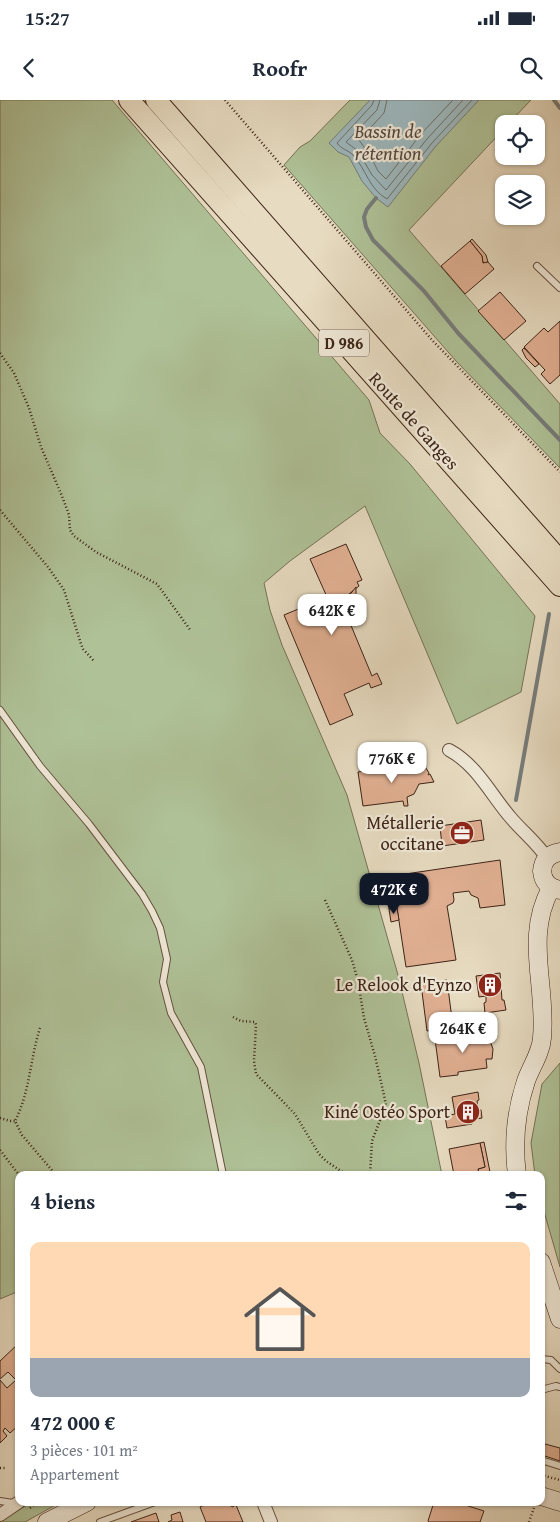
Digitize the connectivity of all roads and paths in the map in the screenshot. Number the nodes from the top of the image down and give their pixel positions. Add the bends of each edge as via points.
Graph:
1 (129, 100) edge
2 (156, 100) edge
3 (225, 100) edge
4 (537, 266) dead end
5 (560, 288) edge
6 (0, 354) edge
7 (560, 472) edge
8 (0, 510) edge
9 (560, 561) edge
10 (560, 586) edge
11 (191, 631) dead end
12 (94, 661) dead end
13 (0, 710) edge
14 (449, 750) dead end
15 (553, 855) edge
16 (555, 889) edge
17 (326, 900) dead end
18 (233, 1017) dead end
19 (40, 1028) dead end
20 (0, 1118) edge
21 (15, 1120) junction
22 (0, 1150) edge
23 (16, 1171) edge
24 (53, 1171) edge
25 (222, 1171) edge
26 (341, 1171) edge
27 (370, 1171) edge
28 (517, 1171) edge
29 (545, 1274) edge
30 (560, 1318) edge
31 (545, 1359) edge
32 (560, 1369) edge
33 (560, 1388) edge
34 (545, 1389) edge
35 (545, 1461) edge
36 (560, 1466) edge
37 (0, 1468) edge
38 (5, 1468) dead end
39 (545, 1476) edge
40 (560, 1480) edge
41 (545, 1497) edge
42 (0, 1501) edge
43 (560, 1502) edge
44 (15, 1503) edge
45 (15, 1505) edge
46 (59, 1506) edge
47 (79, 1506) edge
48 (144, 1506) edge
49 (265, 1506) edge
50 (270, 1506) edge
51 (0, 1515) edge
52 (31, 1522) edge
53 (47, 1522) edge
54 (100, 1522) edge
55 (271, 1522) edge

1 - 10 main road, Route de Ganges / D 986
2 - 9 main road, Route de Ganges / D 986
3 - 7 path via 432,340
4 - 5 lane
6 - 11 path via 14,373 30,408 74,536 96,552 157,584
8 - 12 path via 64,590 81,644
13 - 25 lane via 152,911 160,928 167,959 164,982 171,1013 201,1067
14 - 15 street via 464,759 510,817
15 - 16 street via 542,871 544,880
16 - 28 street via 542,911 537,931 543,1020 541,1044 526,1081 516,1127
17 - 27 path via 352,960 386,1105 372,1141
18 - 26 path via 256,1024 254,1061 259,1079 295,1114 319,1154
19 - 21 path via 24,1101
20 - 21 path
21 - 24 path via 22,1135
22 - 23 path
29 - 30 street
31 - 32 lane
33 - 34 lane
35 - 36 lane
37 - 38 path
39 - 40 path
41 - 43 street
42 - 44 lane
45 - 51 street
46 - 52 street
47 - 53 street
48 - 54 lane
49 - 55 street
50 - 55 street

